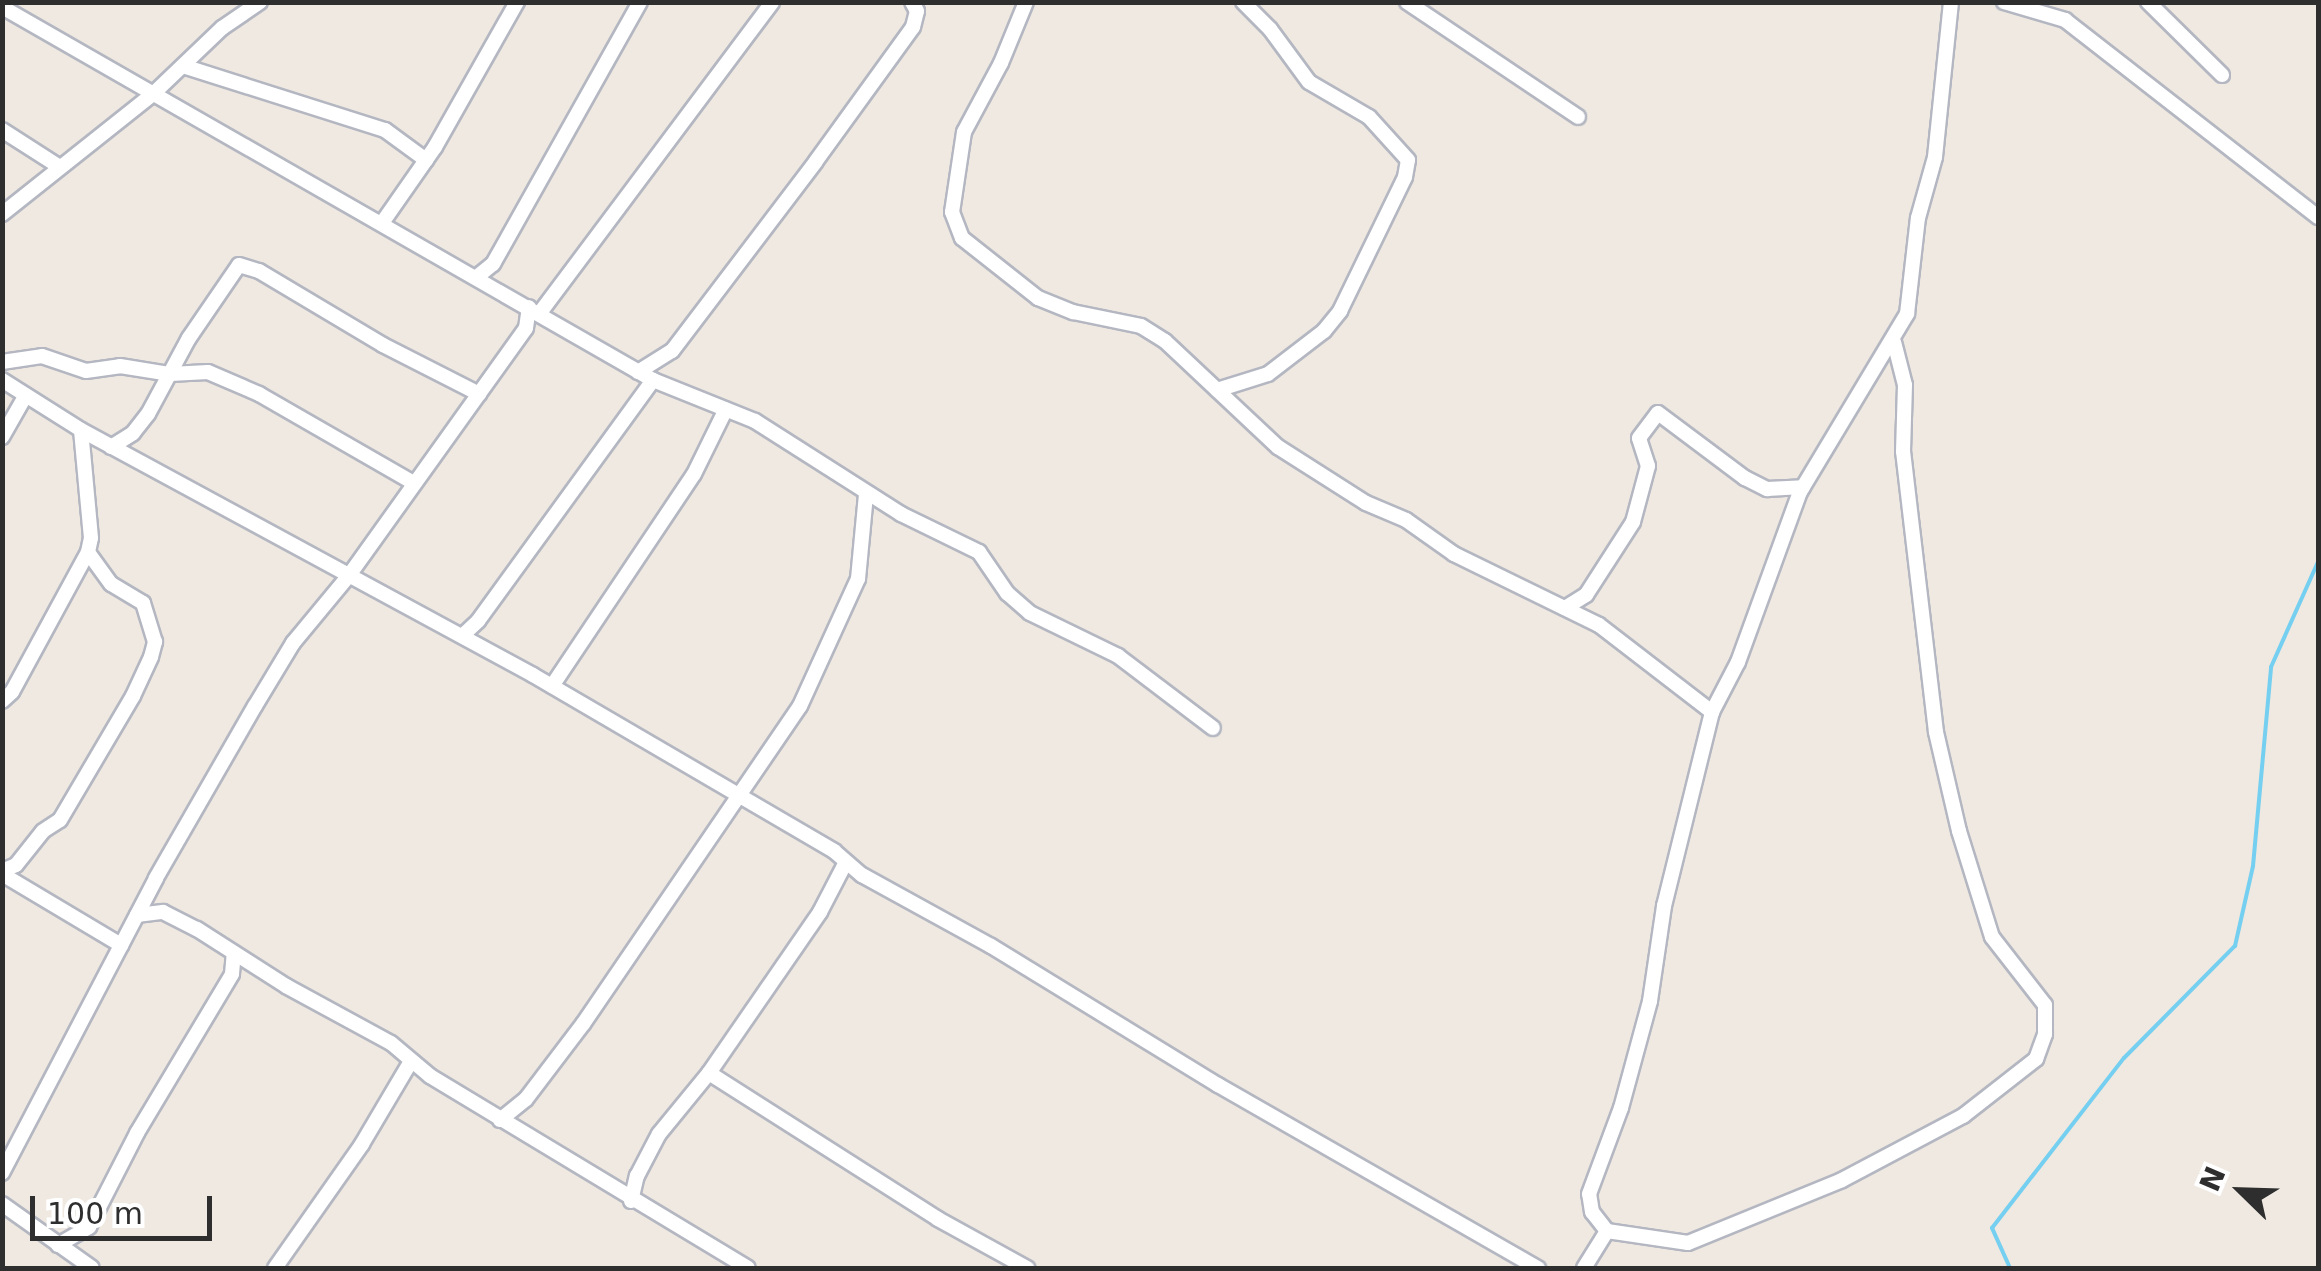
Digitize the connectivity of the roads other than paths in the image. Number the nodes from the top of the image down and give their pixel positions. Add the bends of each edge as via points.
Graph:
1 (260, 2) edge
2 (516, 2) edge
3 (640, 2) edge
4 (772, 2) edge
5 (912, 2) edge
6 (1026, 2) edge
7 (1243, 2) edge
8 (1407, 2) edge
9 (1951, 2) edge
10 (2004, 2) edge
11 (2148, 2) edge
12 (2, 7) edge
13 (183, 66) junction
14 (2222, 74) dead end
15 (154, 93) junction
16 (1578, 117) dead end
17 (2, 130) edge
18 (426, 160) junction
19 (58, 166) junction
20 (2, 214) edge
21 (2318, 217) edge
22 (382, 222) junction
23 (493, 264) junction
24 (478, 276) junction
25 (496, 287) junction
26 (539, 314) junction
27 (526, 328) junction
28 (1894, 342) junction
29 (2, 362) edge
30 (638, 372) junction
31 (170, 374) junction
32 (2, 380) edge
33 (653, 380) junction
34 (1217, 390) junction
35 (26, 394) junction
36 (479, 394) junction
37 (726, 408) junction
38 (81, 430) junction
39 (2, 437) edge
40 (111, 447) junction
41 (412, 482) junction
42 (1803, 487) junction
43 (866, 494) junction
44 (88, 552) junction
45 (350, 574) junction
46 (1566, 608) junction
47 (462, 636) junction
48 (552, 686) junction
49 (2, 701) edge
50 (1712, 712) junction
51 (1213, 728) dead end
52 (737, 797) junction
53 (846, 862) junction
54 (2, 873) edge
55 (156, 878) junction
56 (163, 912) junction
57 (136, 915) junction
58 (120, 945) junction
59 (234, 953) junction
60 (410, 1062) junction
61 (709, 1073) junction
62 (500, 1120) junction
63 (2, 1173) edge
64 (632, 1201) junction
65 (2, 1204) edge
66 (1607, 1231) junction
67 (58, 1245) junction
68 (92, 1268) edge
69 (275, 1268) edge
70 (748, 1268) edge
71 (1027, 1268) edge
72 (1538, 1268) edge
73 (1584, 1268) edge

1 - 13 street
2 - 18 street
3 - 23 street
4 - 26 street
5 - 30 street via 913,26 816,161 672,351
6 - 34 street via 964,132 952,212 962,238 1038,298 1141,326
7 - 34 street via 1309,82 1369,117 1408,160 1340,312 1268,374
8 - 16 street
9 - 28 street via 1908,314
10 - 21 street via 2065,20
11 - 14 street
12 - 15 street
13 - 15 street
13 - 18 street via 385,130
15 - 19 street
15 - 22 street
17 - 19 street
18 - 22 street
19 - 20 street
22 - 24 street
23 - 24 street
23 - 25 street
24 - 25 street
25 - 26 street
26 - 27 street
26 - 27 street
26 - 30 street
27 - 36 street
28 - 42 street
28 - 66 street via 1905,385 1904,452 1936,732 1992,936 2045,1005 2045,1034 2036,1060 1963,1116 1842,1180 1688,1243
29 - 31 street via 42,356 86,372 120,366
30 - 33 street
31 - 36 street via 231,273 247,265
31 - 40 street via 133,433
31 - 41 street via 208,372 259,394
32 - 35 street
33 - 37 street
33 - 47 street
34 - 46 street via 1278,447 1366,504
35 - 38 street
35 - 39 street
36 - 41 street
37 - 43 street
37 - 48 street via 694,474
38 - 40 street
38 - 44 street
40 - 45 street
41 - 45 street
42 - 46 street via 1767,489 1745,478 1658,413 1639,438 1648,466 1632,522 1586,596
42 - 50 street via 1738,662
43 - 51 street via 979,552 1030,613 1118,656
43 - 52 street via 863,551 843,613 800,706
44 - 49 street
44 - 54 street via 111,584 143,602 154,642 151,657 60,820
45 - 47 street
45 - 55 street via 293,643
46 - 50 street via 1599,625
47 - 48 street
48 - 52 street
50 - 66 street via 1664,906 1650,1000 1589,1194 1592,1212
52 - 53 street
52 - 62 street via 583,1024 526,1099
53 - 61 street via 820,912
53 - 72 street
54 - 58 street
55 - 56 street
55 - 57 street
56 - 57 street
56 - 59 street
57 - 58 street
58 - 63 street
59 - 60 street via 391,1043
59 - 67 street via 232,974 89,1227
60 - 62 street
60 - 69 street
61 - 64 street via 659,1134 636,1176
61 - 71 street
62 - 64 street
64 - 70 street
65 - 67 street
66 - 73 street
67 - 68 street

